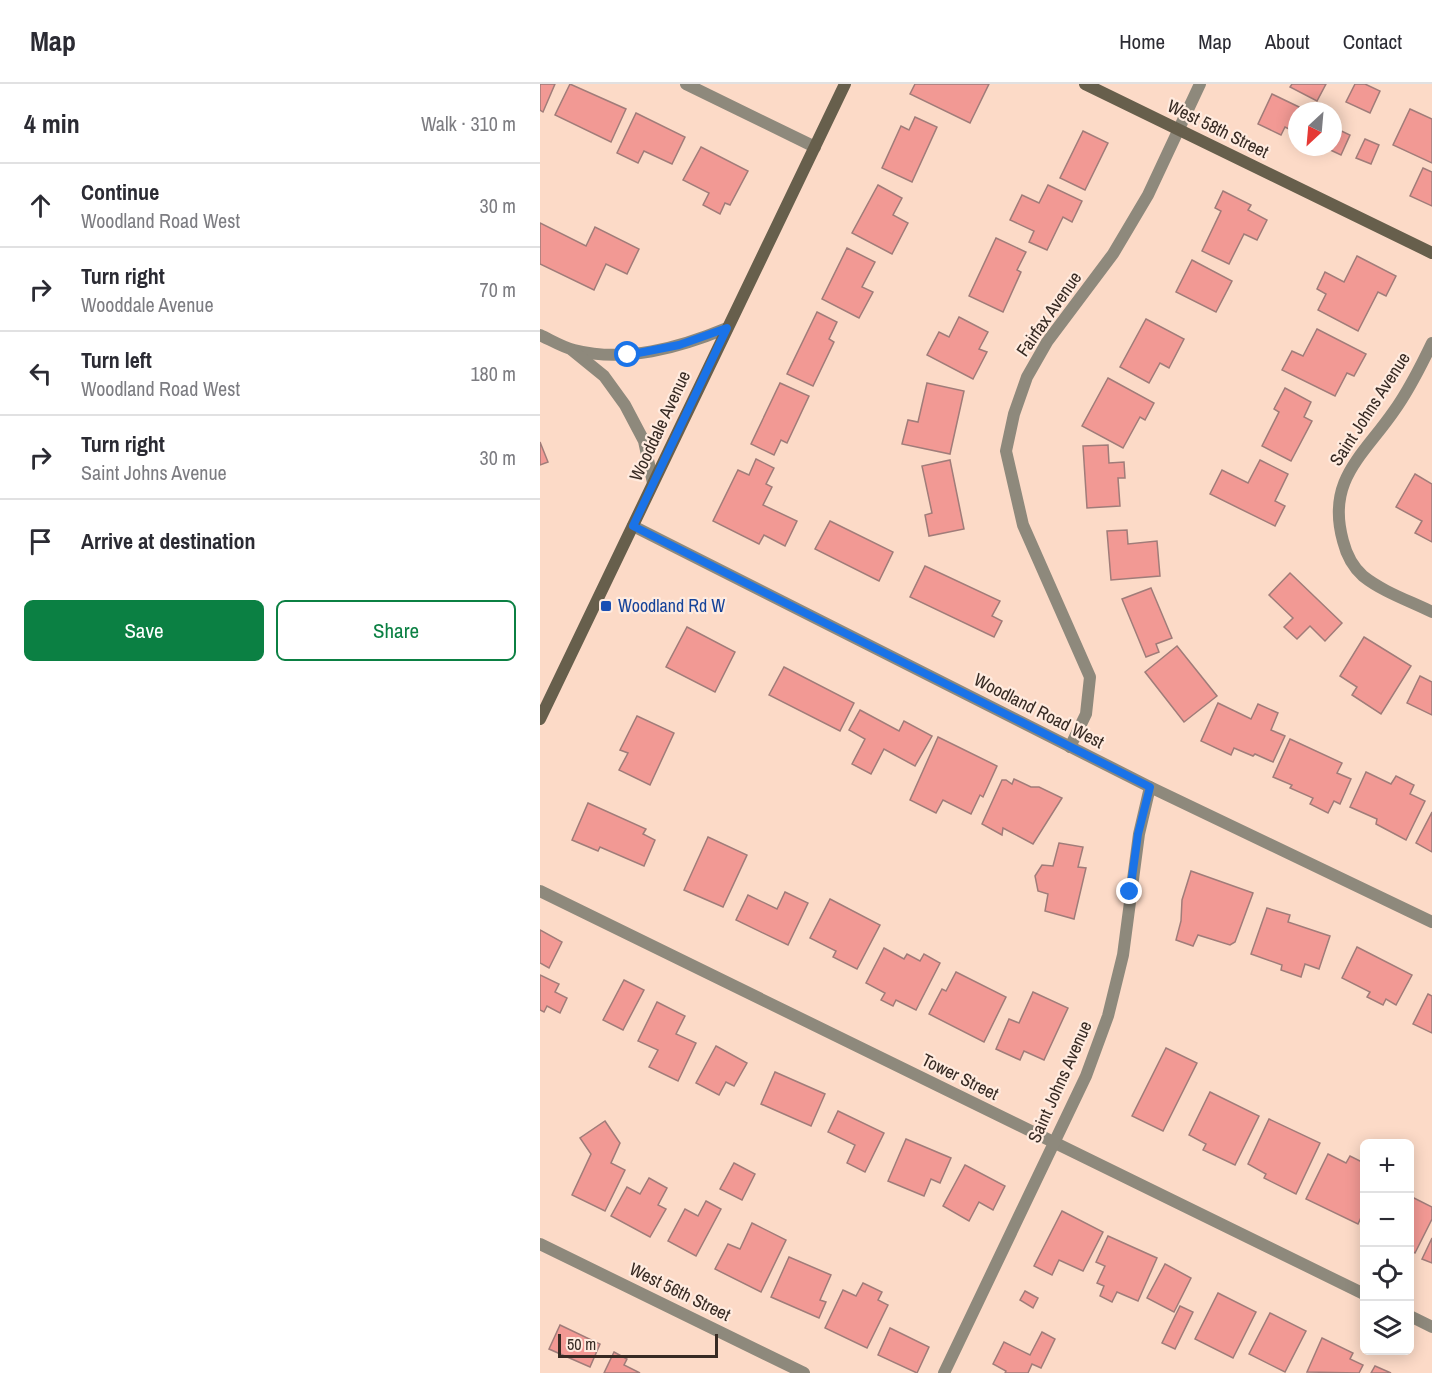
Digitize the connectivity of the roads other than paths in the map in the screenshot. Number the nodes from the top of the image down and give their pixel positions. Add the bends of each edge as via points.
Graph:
1 (686, 84) edge
2 (846, 84) edge
3 (1085, 84) edge
4 (1200, 84) edge
5 (1178, 129) junction
6 (815, 147) junction
7 (1432, 253) edge
8 (727, 328) junction
9 (540, 334) edge
10 (1432, 343) edge
11 (571, 349) junction
12 (653, 483) junction
13 (633, 526) junction
14 (1432, 612) edge
15 (540, 719) edge
16 (1070, 747) junction
17 (1150, 787) junction
18 (540, 891) edge
19 (1432, 922) edge
20 (1054, 1142) junction
21 (540, 1244) edge
22 (1360, 1292) edge
23 (1414, 1318) edge
24 (1432, 1327) edge
25 (804, 1373) edge
26 (944, 1373) edge

1 - 6 street
2 - 6 street, Wooddale Avenue
3 - 5 street, West 58th Street
4 - 5 street, Fairfax Avenue
5 - 7 street, West 58th Street
5 - 16 street, Fairfax Avenue via 1148,195 1113,254 1047,342 1028,377 1006,451 1023,525 1090,677 1086,714
6 - 8 street, Wooddale Avenue
8 - 11 street via 679,345 628,355
8 - 12 street, Wooddale Avenue
9 - 11 street
10 - 14 street, Saint Johns Avenue via 1395,410 1345,478 1338,505 1346,554 1362,575
11 - 12 street via 604,376 625,405 644,441
12 - 13 street, Wooddale Avenue
13 - 15 street, Wooddale Avenue
13 - 16 street, Woodland Road West
16 - 17 street, Woodland Road West
17 - 19 street, Woodland Road West
17 - 20 street, Saint Johns Avenue via 1138,834 1123,955 1108,1016 1086,1076
18 - 20 street, Tower Street
20 - 22 street, Tower Street
20 - 26 street, Saint Johns Avenue
21 - 25 street, West 56th Street
23 - 24 street

